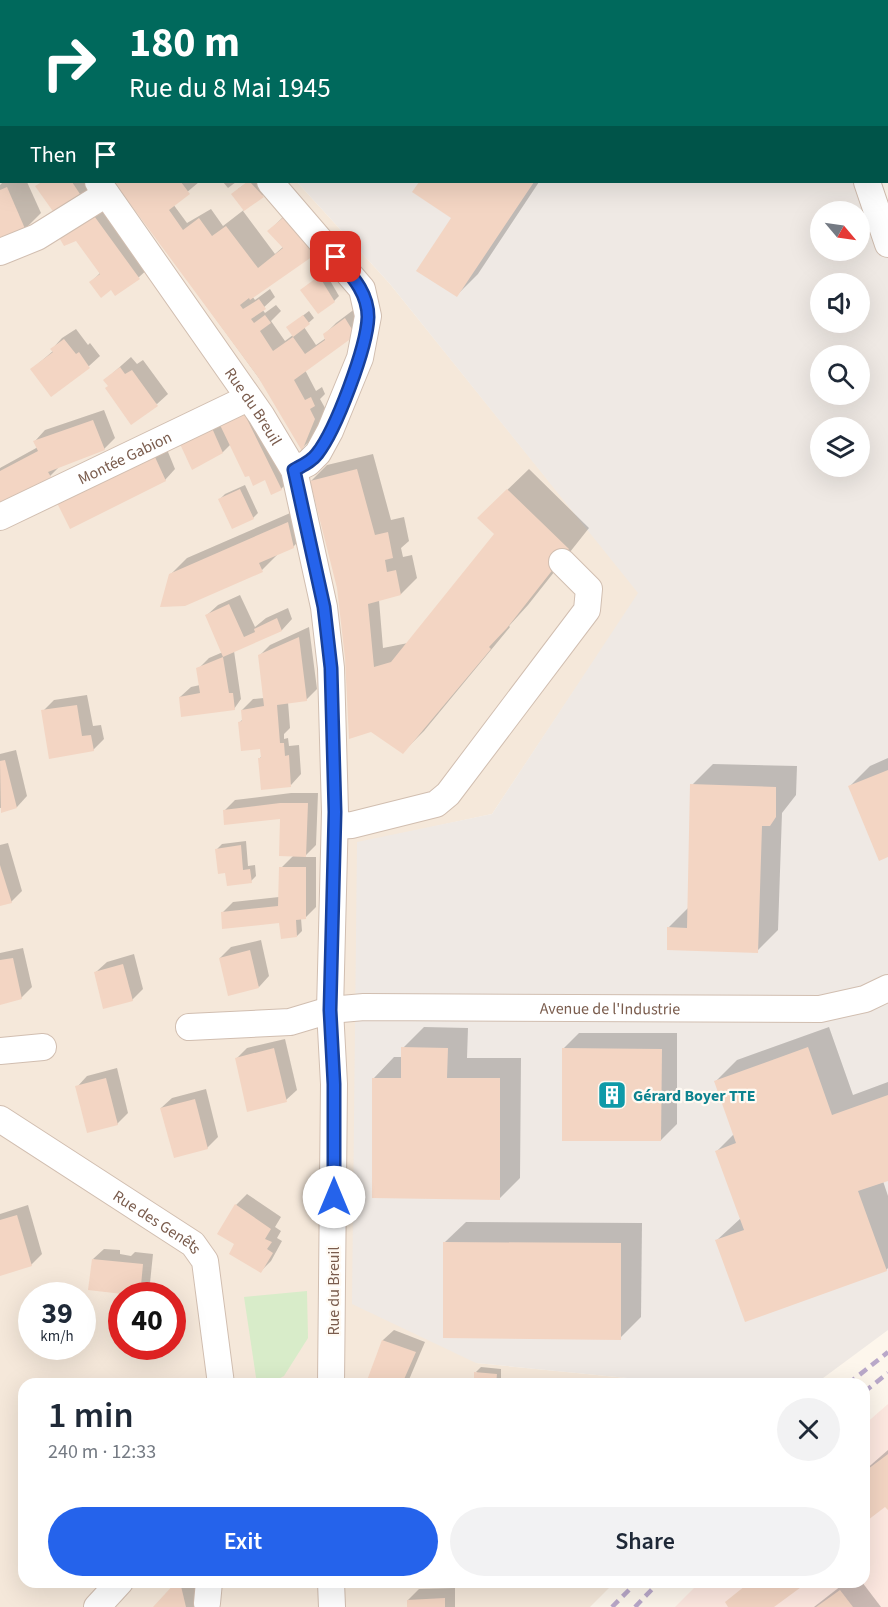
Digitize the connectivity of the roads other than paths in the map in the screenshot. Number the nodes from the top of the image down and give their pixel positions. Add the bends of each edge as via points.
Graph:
1 (271, 183) edge
2 (867, 183) edge
3 (102, 188) edge
4 (888, 244) edge
5 (0, 252) edge
6 (249, 398) junction
7 (294, 470) junction
8 (0, 517) edge
9 (562, 562) dead end
10 (335, 826) junction
11 (888, 988) edge
12 (330, 1010) junction
13 (189, 1027) dead end
14 (43, 1047) dead end
15 (0, 1051) edge
16 (0, 1119) edge
17 (220, 1378) edge
18 (332, 1378) edge
19 (114, 1588) edge
20 (331, 1588) edge
21 (97, 1607) edge
22 (332, 1607) edge

1 - 7 street via 362,289 368,316 360,358 330,430 318,453
2 - 4 street
3 - 5 street via 37,237
3 - 6 street, Rue du Breuil
6 - 7 street, Rue du Breuil
6 - 8 street, Montée Gabion
7 - 10 street, Rue du Breuil via 324,607 331,668
9 - 10 street via 589,589 587,610 448,794 436,804
10 - 12 street, Rue du Breuil
11 - 12 street, Avenue de l'Industrie via 865,999 820,1009
12 - 13 street, Avenue de l'Industrie via 290,1022
12 - 18 street, Rue du Breuil via 334,1084
14 - 15 street
16 - 17 street, Rue des Genêts via 193,1244 205,1261
19 - 21 street
20 - 22 street

